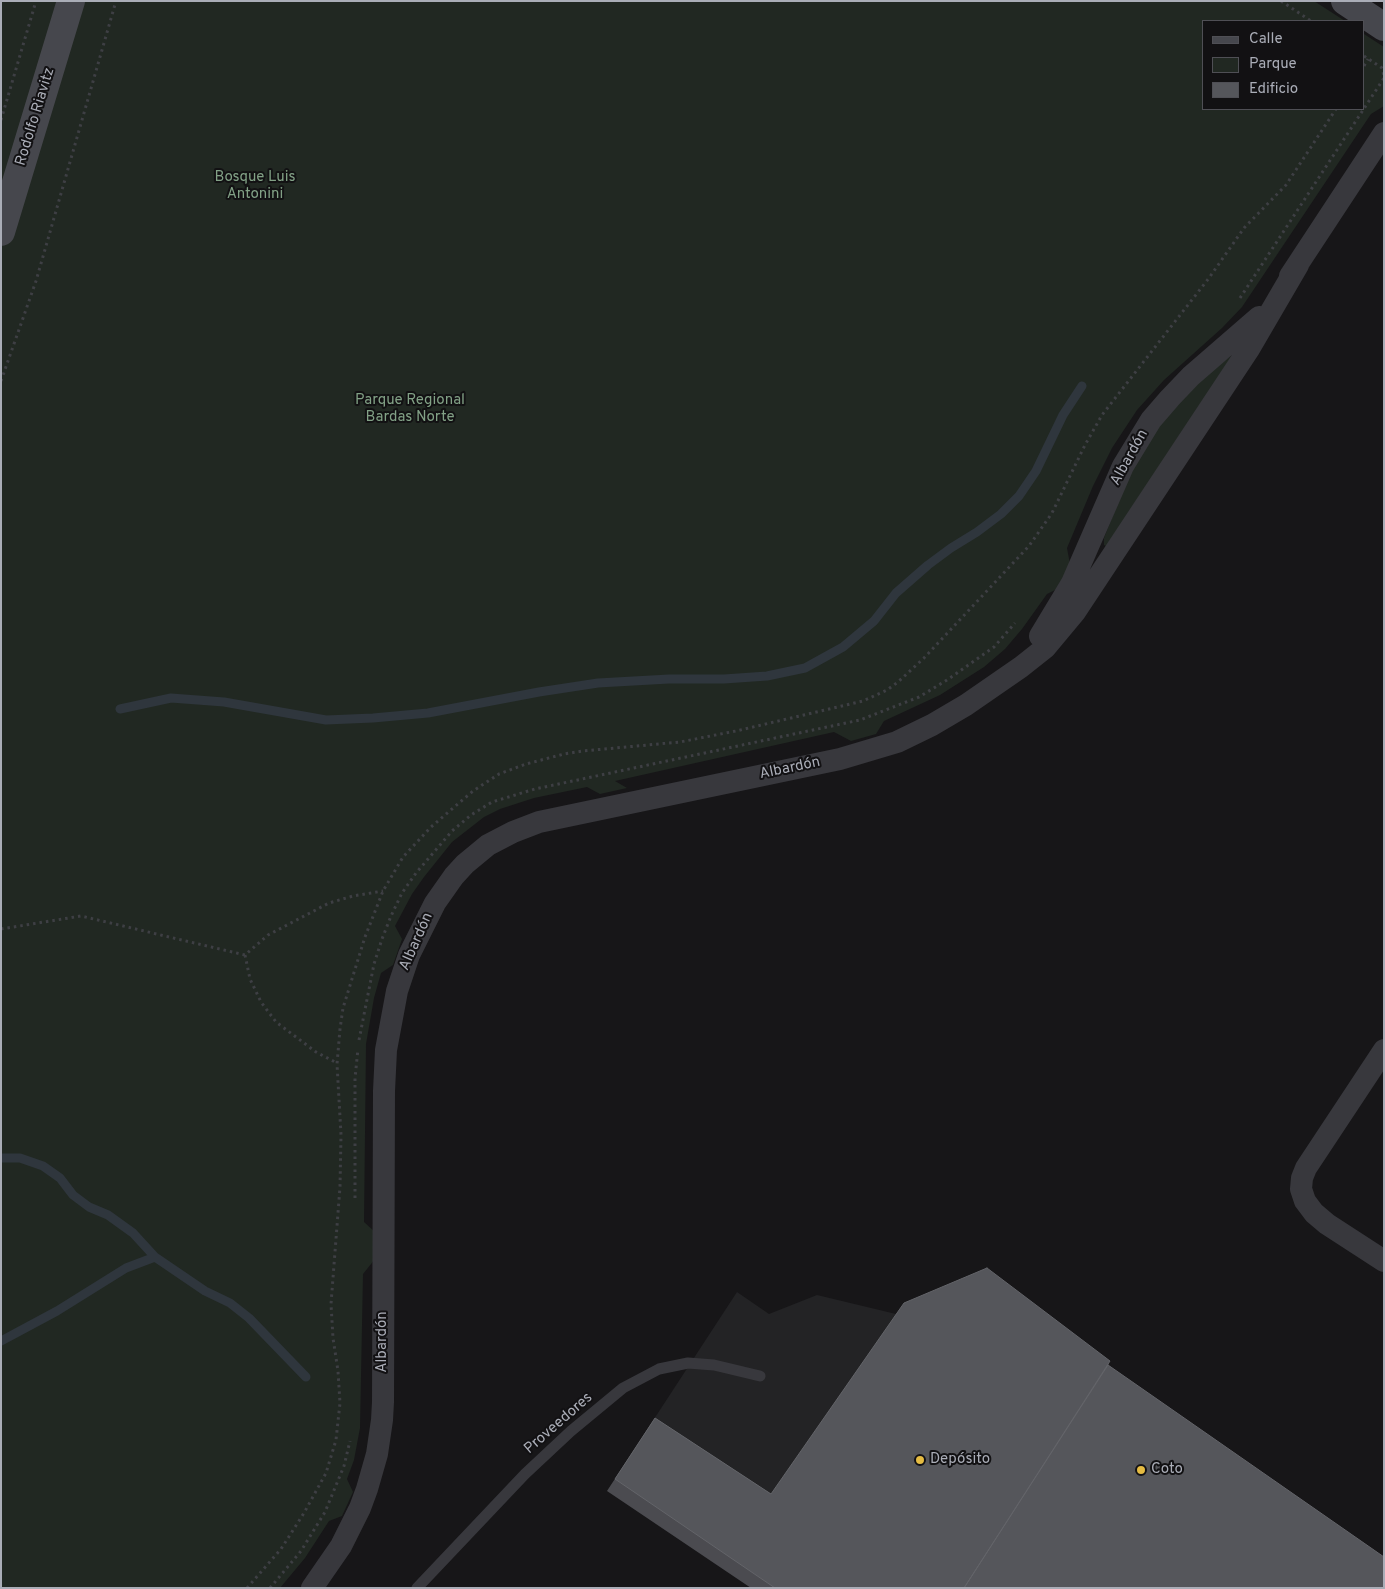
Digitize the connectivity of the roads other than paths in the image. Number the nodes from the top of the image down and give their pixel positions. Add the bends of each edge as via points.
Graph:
1 (71, 1) edge
2 (1345, 1) edge
3 (1384, 27) edge
4 (1384, 133) edge
5 (1, 232) edge
6 (1298, 265) junction
7 (1002, 680) junction
8 (1384, 1050) edge
9 (1384, 1261) edge
10 (760, 1376) dead end
11 (312, 1588) edge
12 (417, 1588) edge

1 - 5 main road, Rodolfo Riavitz
2 - 3 main road
4 - 6 street, Albardón
6 - 7 street, Albardón via 1244,356 1075,612 1045,648
6 - 7 street, Albardón via 1254,321 1191,376 1151,420 1123,466 1062,600 1032,647
7 - 11 street, Albardón via 932,726 862,753 525,826 488,845 454,876 435,903 409,955 397,991 386,1050 383,1402 377,1454 351,1526
8 - 9 street via 1306,1168 1301,1189 1314,1213
10 - 12 lane, Proveedores via 714,1365 688,1363 659,1369 623,1388 526,1474

